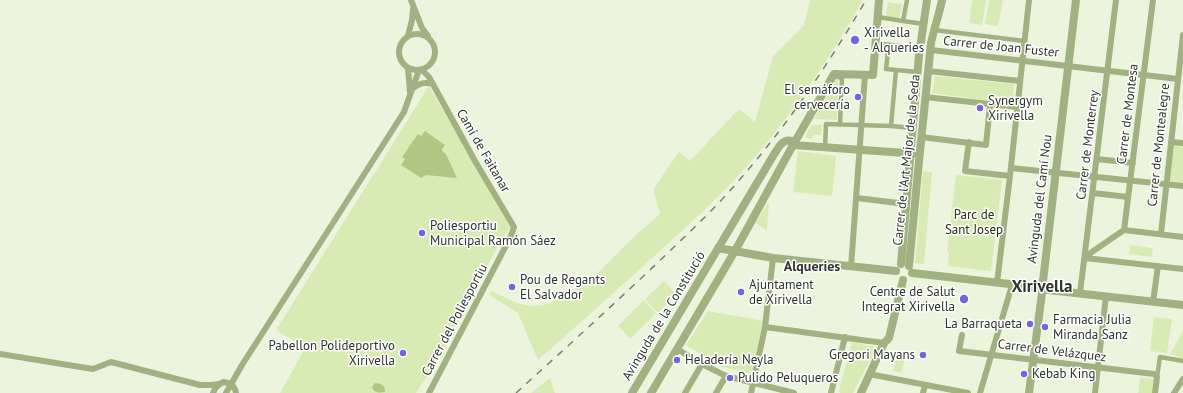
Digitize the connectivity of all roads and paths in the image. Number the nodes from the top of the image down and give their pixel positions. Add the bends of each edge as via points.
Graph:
1 (879, 0) edge
2 (907, 0) edge
3 (927, 0) edge
4 (942, 0) edge
5 (1029, 0) edge
6 (1076, 0) edge
7 (1116, 0) edge
8 (1153, 0) edge
9 (412, 3) edge
10 (878, 17) junction
11 (903, 20) junction
12 (924, 24) junction
13 (934, 30) junction
14 (1183, 35) edge
15 (408, 36) junction
16 (428, 37) junction
17 (1024, 41) junction
18 (876, 44) junction
19 (920, 49) junction
20 (931, 50) junction
21 (888, 51) dead end
22 (1182, 58) edge
23 (1022, 60) junction
24 (430, 65) junction
25 (1068, 65) junction
26 (408, 68) junction
27 (421, 70) junction
28 (896, 70) junction
29 (1108, 70) junction
30 (928, 71) junction
31 (918, 72) junction
32 (865, 75) junction
33 (1143, 75) junction
34 (429, 77) junction
35 (838, 77) dead end
36 (1178, 79) junction
37 (1020, 81) junction
38 (433, 84) junction
39 (413, 88) junction
40 (1176, 96) junction
41 (410, 97) junction
42 (925, 97) junction
43 (1183, 97) edge
44 (990, 105) junction
45 (1017, 108) junction
46 (840, 124) junction
47 (861, 125) junction
48 (891, 126) junction
49 (913, 128) junction
50 (921, 137) junction
51 (968, 142) junction
52 (1170, 142) junction
53 (1183, 143) edge
54 (793, 145) junction
55 (825, 147) junction
56 (860, 150) junction
57 (911, 154) junction
58 (919, 154) junction
59 (773, 156) junction
60 (1097, 159) junction
61 (785, 160) junction
62 (1133, 163) junction
63 (1011, 168) junction
64 (1056, 173) junction
65 (1010, 176) junction
66 (1095, 176) junction
67 (1131, 180) junction
68 (1166, 184) junction
69 (1183, 186) edge
70 (1093, 193) junction
71 (1128, 197) junction
72 (856, 198) junction
73 (906, 204) junction
74 (1124, 230) junction
75 (1161, 234) junction
76 (511, 236) joint
77 (1183, 237) edge
78 (740, 241) junction
79 (717, 250) junction
80 (733, 254) junction
81 (762, 256) junction
82 (773, 258) junction
83 (1085, 258) junction
84 (851, 266) junction
85 (1158, 266) junction
86 (908, 268) junction
87 (1183, 269) edge
88 (896, 271) junction
89 (903, 280) junction
90 (997, 283) junction
91 (1012, 285) junction
92 (1042, 290) junction
93 (1080, 293) junction
94 (1106, 296) junction
95 (1183, 301) edge
96 (1153, 302) junction
97 (1183, 305) edge
98 (765, 327) junction
99 (962, 335) dead end
100 (845, 337) junction
101 (884, 344) junction
102 (677, 350) junction
103 (0, 354) edge
104 (991, 355) junction
105 (1033, 360) junction
106 (1183, 361) edge
107 (702, 364) junction
108 (1098, 368) junction
109 (869, 374) junction
110 (726, 376) junction
111 (235, 377) junction
112 (1157, 377) junction
113 (1183, 379) edge
114 (221, 383) junction
115 (753, 383) junction
116 (200, 385) junction
117 (925, 385) junction
118 (234, 388) edge
119 (210, 393) edge
120 (213, 393) edge
121 (226, 393) edge
122 (243, 393) edge
123 (430, 393) edge
124 (632, 393) edge
125 (653, 393) edge
126 (685, 393) edge
127 (716, 393) edge
128 (751, 393) edge
129 (794, 393) edge
130 (831, 393) edge
131 (861, 393) edge
132 (923, 393) edge
133 (968, 393) edge
134 (980, 393) edge
135 (1029, 393) edge
136 (1095, 393) edge
137 (1155, 393) edge
138 (1174, 393) edge

1 - 10 street
2 - 11 street
3 - 12 street, Carrer de l'Art Major de la Seda
4 - 13 street, Carrer de l'Art Major de la Seda
5 - 17 street
6 - 25 street, Avinguda del Camí Nou
7 - 29 street, Carrer de Monterrey
8 - 33 street, Carrer de Montesa
9 - 15 street via 412,20
9 - 16 street
10 - 11 street
10 - 18 street
11 - 12 street
12 - 19 street, Carrer de l'Art Major de la Seda
13 - 17 street
13 - 20 street, Carrer de l'Art Major de la Seda
14 - 22 street, Carrer de Montealegre
15 - 16 street via 418,34
15 - 26 street via 403,40 399,50 399,56
16 - 24 street via 435,48 435,56
17 - 23 street
18 - 19 street
18 - 32 street via 873,75
19 - 20 street
19 - 20 street, Carrer de l'Art Major de la Seda
19 - 31 street, Carrer de l'Art Major de la Seda
20 - 23 street, Carrer de Joan Fuster
20 - 30 street, Carrer de l'Art Major de la Seda
21 - 28 street via 886,69
22 - 36 street, Carrer de Montealegre
23 - 25 street, Carrer de Joan Fuster
23 - 37 street
24 - 27 street
24 - 34 street
25 - 29 street, Carrer de Joan Fuster
25 - 64 street, Avinguda del Camí Nou
26 - 27 street
26 - 41 street
27 - 34 street, Camí de Faitanar
27 - 39 street
28 - 31 street
28 - 48 street
29 - 33 street, Carrer de Joan Fuster
29 - 60 street, Carrer de Monterrey
30 - 37 street
30 - 42 street, Carrer de l'Art Major de la Seda
31 - 49 street, Carrer de l'Art Major de la Seda
32 - 47 street
32 - 54 street via 834,74
33 - 36 street, Carrer de Joan Fuster
33 - 62 street, Carrer de Montesa
34 - 38 street, Camí de Faitanar
35 - 46 street via 842,78
36 - 40 street, Carrer de Montealegre
37 - 45 street
38 - 39 street via 420,83
38 - 76 street, Camí de Faitanar via 514,226
39 - 41 street
40 - 43 street
40 - 52 street, Carrer de Montealegre
41 - 111 street via 404,112
42 - 44 street
42 - 50 street, Carrer de l'Art Major de la Seda
44 - 45 street
44 - 51 street via 986,145
45 - 63 street
46 - 47 street
46 - 55 street via 826,124
47 - 48 street
47 - 56 street
48 - 49 street
49 - 57 street, Carrer de l'Art Major de la Seda
50 - 51 street
50 - 58 street, Carrer de l'Art Major de la Seda
51 - 65 street via 965,171
52 - 53 street
52 - 68 street, Carrer de Montealegre
54 - 55 street
54 - 59 street, Avinguda de la Constitució via 790,140 784,141
54 - 61 street
55 - 56 street
56 - 57 street
56 - 72 street
57 - 58 street
57 - 73 street, Carrer de l'Art Major de la Seda
58 - 86 street, Carrer de l'Art Major de la Seda
59 - 61 street
59 - 79 street, Avinguda de la Constitució
60 - 62 street
60 - 66 street, Carrer de Monterrey
61 - 78 street
62 - 67 street, Carrer de Montesa
63 - 64 street
63 - 65 street
64 - 66 street
64 - 92 street, Avinguda del Camí Nou via 1043,281 1047,283
65 - 90 street
66 - 67 street
66 - 70 street, Carrer de Monterrey
67 - 68 street
67 - 71 street, Carrer de Montesa
68 - 69 street
68 - 75 street, Carrer de Montealegre
70 - 71 street
70 - 83 street, Carrer de Monterrey
71 - 74 street, Carrer de Montesa
72 - 73 street
72 - 84 street
73 - 86 street, Carrer de l'Art Major de la Seda
74 - 75 street
74 - 83 street
75 - 77 street
76 - 123 street, Carrer del Poliesportiu
78 - 80 street
78 - 81 street via 749,250
79 - 80 street, Avinguda de la Constitució
79 - 124 street, Avinguda de la Constitució
80 - 81 street, Avinguda de la Constitució
80 - 102 street
81 - 82 street
82 - 84 street
82 - 98 street
83 - 85 street
83 - 93 street, Carrer de Monterrey
84 - 88 street
85 - 87 street
85 - 96 street
86 - 88 street via 898,267
86 - 89 street via 908,279
86 - 90 street
88 - 89 street via 897,276
89 - 101 street via 889,338
90 - 91 street
91 - 92 street
91 - 104 street
92 - 93 street
92 - 105 street
93 - 94 street
94 - 96 street
94 - 108 street
95 - 97 street
96 - 97 street
98 - 100 street
98 - 115 street
99 - 104 street, Carrer de Velázquez via 959,351
100 - 101 street
100 - 130 street
101 - 109 street
102 - 107 street
102 - 125 street
103 - 116 street via 93,369 111,362
104 - 105 street, Carrer de Velázquez
104 - 134 street
105 - 108 street, Carrer de Velázquez
105 - 135 street
106 - 112 street via 1160,357
107 - 110 street
107 - 126 street
108 - 112 street, Carrer de Velázquez via 1154,374
108 - 136 street
109 - 117 street
109 - 131 street
110 - 115 street
110 - 127 street
111 - 114 street
111 - 118 street
112 - 137 street
113 - 138 street
114 - 116 street via 211,386
114 - 118 street
114 - 120 street
115 - 128 street
115 - 129 street
116 - 119 street
117 - 132 street
117 - 133 street
118 - 121 street
118 - 122 street

